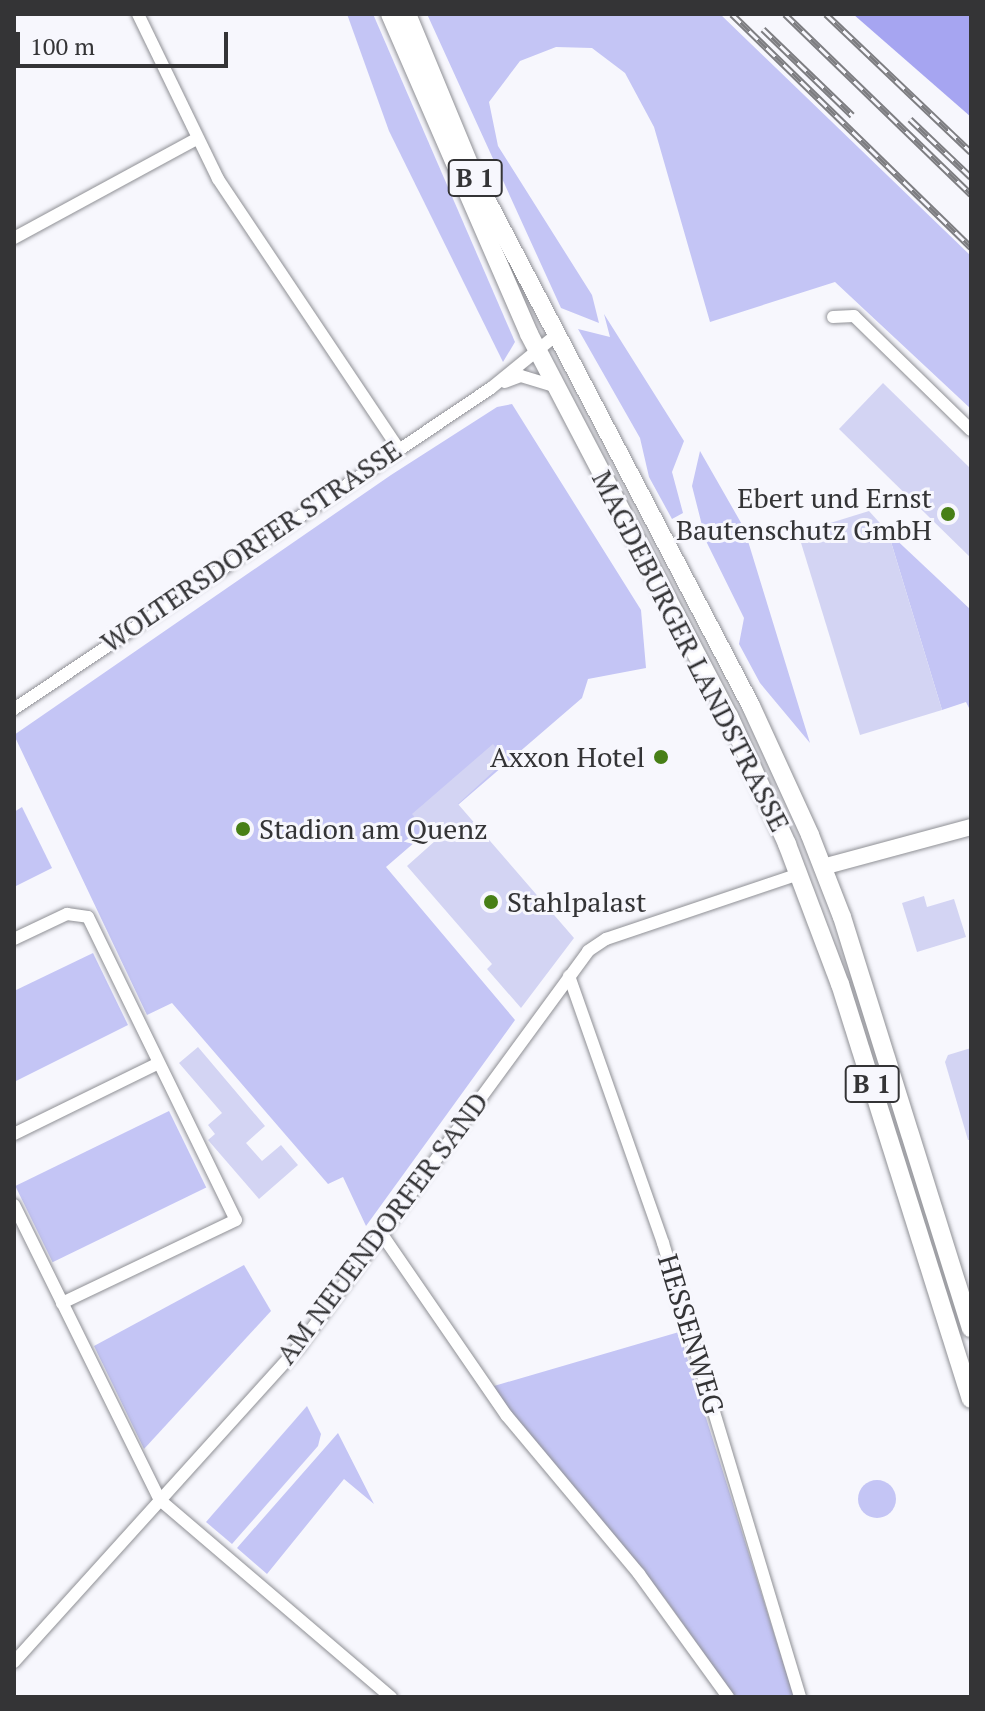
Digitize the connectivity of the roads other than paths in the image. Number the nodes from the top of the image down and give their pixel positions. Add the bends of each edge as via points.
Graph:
1 (138, 14) edge
2 (390, 14) edge
3 (407, 14) edge
4 (196, 139) junction
5 (14, 238) edge
6 (833, 317) dead end
7 (555, 336) junction
8 (538, 351) junction
9 (556, 387) junction
10 (491, 388) junction
11 (971, 430) edge
12 (397, 446) junction
13 (14, 709) edge
14 (971, 827) edge
15 (823, 867) junction
16 (799, 874) junction
17 (14, 939) edge
18 (569, 976) junction
19 (159, 1063) junction
20 (14, 1134) edge
21 (14, 1205) edge
22 (18, 1224) edge
23 (381, 1233) junction
24 (62, 1303) junction
25 (971, 1328) edge
26 (971, 1399) edge
27 (160, 1500) junction
28 (14, 1662) edge
29 (391, 1697) edge
30 (728, 1697) edge
31 (800, 1697) edge

1 - 4 street
2 - 8 main road, MAGDEBURGER LANDSTRASSE / B 1 via 456,178
3 - 7 main road, MAGDEBURGER LANDSTRASSE / B 1 via 475,178
4 - 5 street
4 - 12 street via 242,219
6 - 11 street via 854,316
7 - 8 street, WOLTERSDORFER STRASSE
7 - 15 main road, MAGDEBURGER LANDSTRASSE / B 1 via 751,706
8 - 9 main road, MAGDEBURGER LANDSTRASSE / B 1
8 - 10 street, WOLTERSDORFER STRASSE
9 - 10 street, WOLTERSDORFER STRASSE via 521,376
9 - 16 main road, MAGDEBURGER LANDSTRASSE / B 1 via 736,730
10 - 12 street, WOLTERSDORFER STRASSE
12 - 13 street, WOLTERSDORFER STRASSE
14 - 15 street
15 - 16 main road
15 - 25 main road, MAGDEBURGER LANDSTRASSE / B 1
16 - 18 street, AM NEUENDORFER SAND via 606,939
16 - 26 main road, MAGDEBURGER LANDSTRASSE / B 1 via 840,984
17 - 19 street via 67,914 88,917
18 - 23 street, AM NEUENDORFER SAND
18 - 31 street, HESSENWEG via 663,1243
19 - 20 street
19 - 24 street via 236,1220
21 - 22 street
22 - 24 street
23 - 27 street, AM NEUENDORFER SAND via 300,1345
23 - 30 street via 507,1416 639,1574
24 - 27 street
27 - 28 street, AM NEUENDORFER SAND
27 - 29 street

